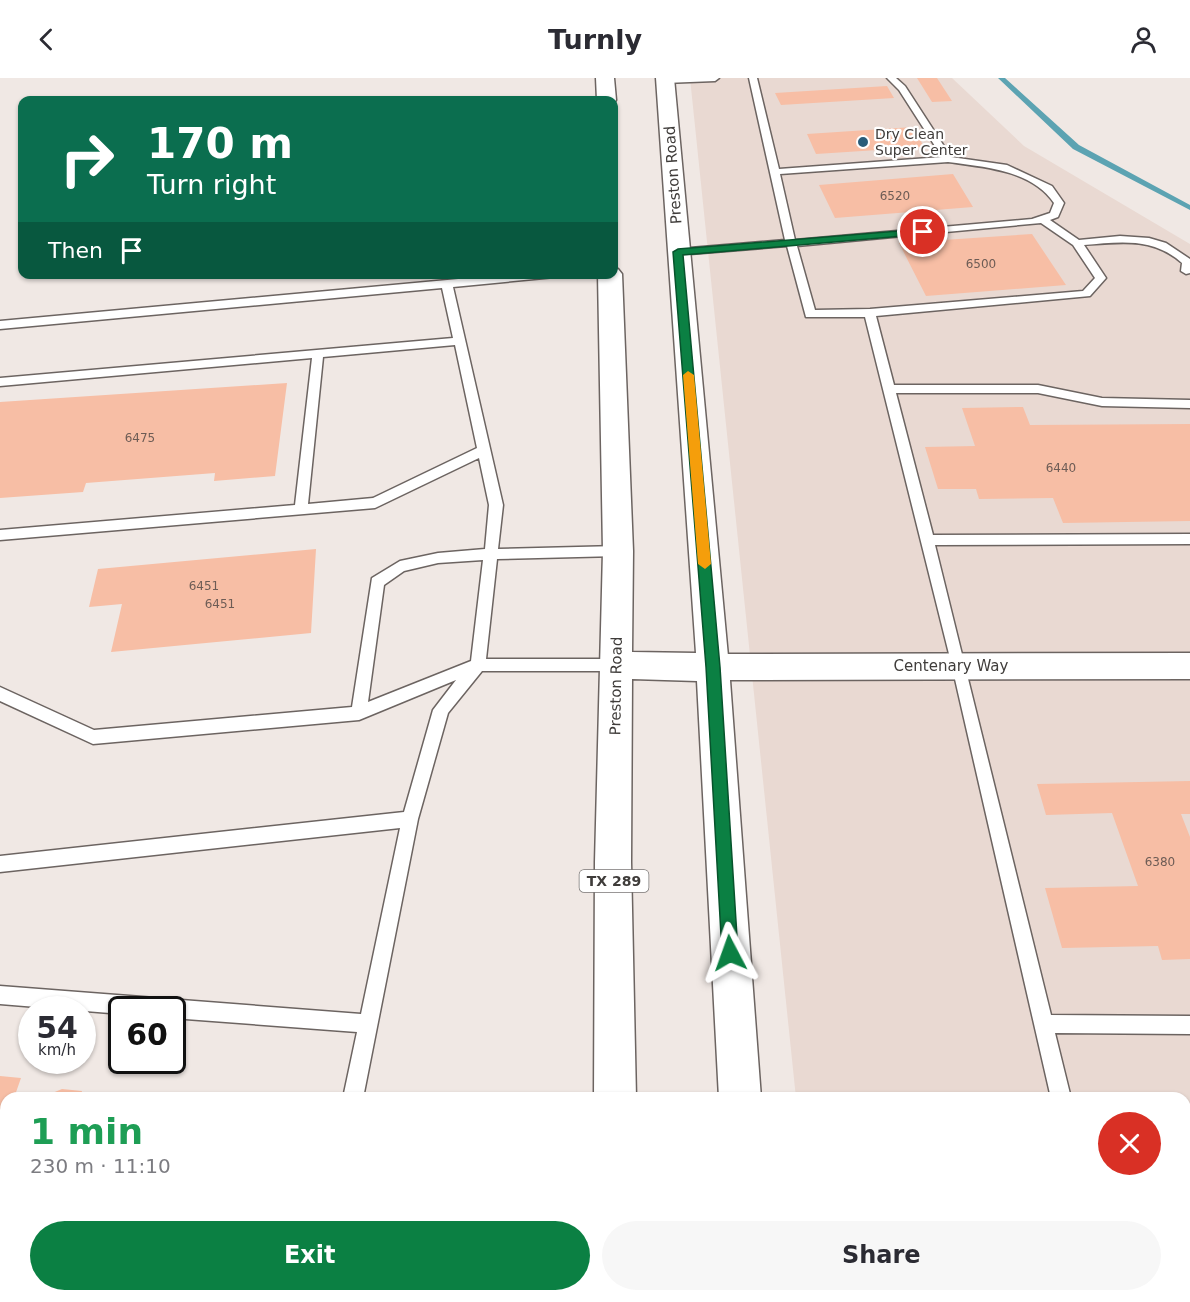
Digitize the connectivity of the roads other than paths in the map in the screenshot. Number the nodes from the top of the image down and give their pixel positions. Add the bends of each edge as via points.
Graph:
1 (605, 78) edge
2 (715, 78) edge
3 (753, 78) edge
4 (891, 78) edge
5 (665, 79) edge
6 (606, 96) edge
7 (948, 159) junction
8 (774, 172) junction
9 (1042, 219) junction
10 (791, 243) junction
11 (1077, 243) junction
12 (678, 252) junction
13 (1186, 271) dead end
14 (501, 279) edge
15 (610, 279) edge
16 (447, 284) junction
17 (870, 313) junction
18 (0, 325) edge
19 (458, 341) junction
20 (318, 354) junction
21 (0, 382) edge
22 (891, 389) junction
23 (1190, 404) edge
24 (483, 451) junction
25 (301, 509) junction
26 (0, 535) edge
27 (1190, 539) edge
28 (927, 540) junction
29 (618, 551) junction
30 (491, 554) junction
31 (478, 665) junction
32 (617, 665) junction
33 (959, 666) junction
34 (1190, 666) edge
35 (713, 667) junction
36 (0, 694) edge
37 (359, 713) junction
38 (410, 819) junction
39 (0, 864) edge
40 (0, 995) edge
41 (368, 1024) junction
42 (1044, 1024) junction
43 (1190, 1025) edge
44 (354, 1092) edge
45 (615, 1092) edge
46 (740, 1092) edge
47 (1060, 1092) edge

1 - 6 main road
2 - 5 lane
3 - 8 lane
4 - 7 lane via 902,88
5 - 12 main road, Preston Road
7 - 8 lane
7 - 9 lane via 1004,167 1049,188 1059,203 1054,215
8 - 10 lane
9 - 10 lane
9 - 11 lane
10 - 12 lane
10 - 17 lane via 810,314
11 - 13 lane via 1143,238 1179,253 1187,262
11 - 17 lane via 1101,278 1086,294
12 - 35 main road, Preston Road
14 - 16 lane
15 - 29 main road, Preston Road / TX 289
16 - 18 lane
16 - 19 lane
17 - 22 lane
19 - 20 lane
19 - 24 lane
20 - 21 lane
20 - 25 lane
22 - 23 lane via 1038,389 1102,402
22 - 28 lane
24 - 25 lane via 375,503
24 - 30 lane via 496,505
25 - 26 lane
27 - 28 lane
28 - 33 lane
29 - 30 lane
29 - 32 main road, Preston Road / TX 289
30 - 31 lane
30 - 37 lane via 400,566 377,582
31 - 32 lane
31 - 37 lane
31 - 38 lane via 441,710
32 - 35 main road
32 - 45 main road, Preston Road / TX 289 via 613,861
33 - 34 street, Centenary Way
33 - 35 street, Centenary Way
33 - 42 lane
35 - 46 main road, Preston Road
36 - 37 lane via 93,737
38 - 39 lane
38 - 41 lane
40 - 41 lane
41 - 44 lane
42 - 43 lane
42 - 47 lane

